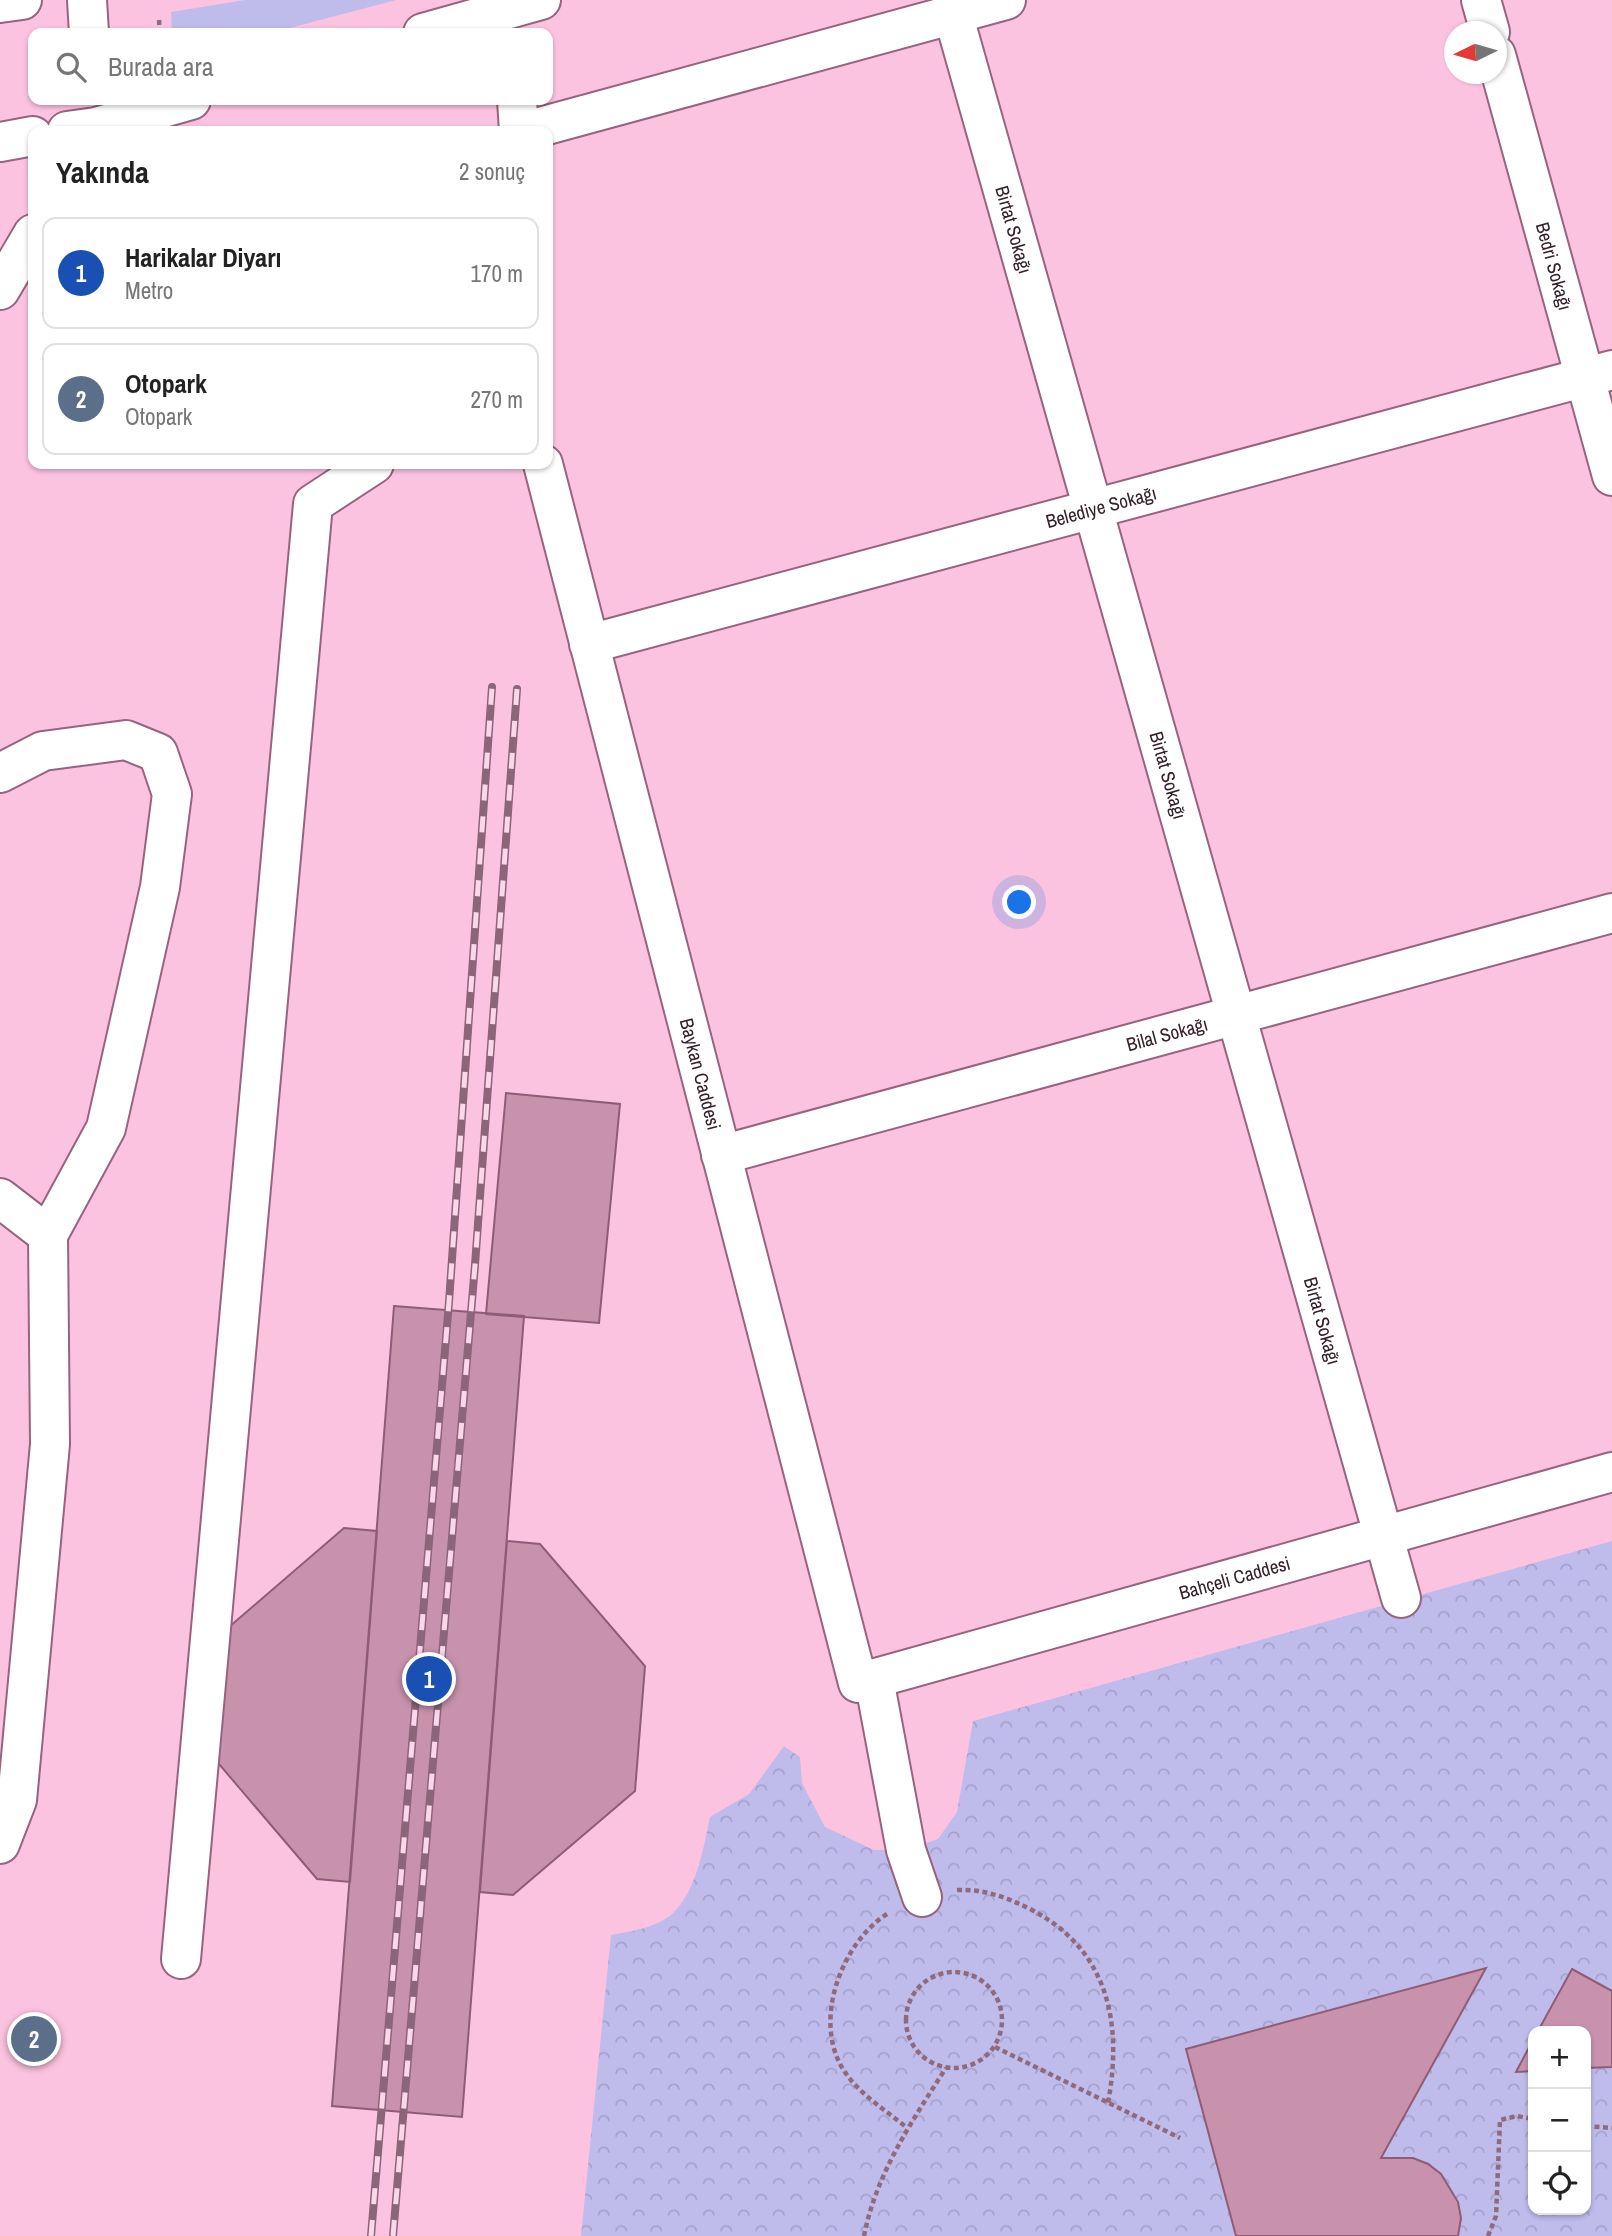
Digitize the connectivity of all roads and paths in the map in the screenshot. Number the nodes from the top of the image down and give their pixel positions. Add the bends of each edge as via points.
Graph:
1 (22, 0) edge
2 (87, 0) edge
3 (1006, 0) edge
4 (1482, 0) edge
5 (0, 4) edge
6 (521, 14) edge
7 (953, 14) junction
8 (159, 20) dead end
9 (1487, 21) edge
10 (89, 28) edge
11 (160, 28) edge
12 (449, 28) edge
13 (1505, 84) edge
14 (168, 105) edge
15 (517, 105) edge
16 (88, 122) edge
17 (519, 126) edge
18 (543, 126) edge
19 (28, 137) edge
20 (0, 142) edge
21 (28, 242) edge
22 (0, 290) edge
23 (1598, 374) edge
24 (366, 469) edge
25 (544, 469) edge
26 (1612, 476) edge
27 (1093, 508) junction
28 (589, 644) junction
29 (0, 773) edge
30 (1612, 912) edge
31 (1237, 1015) junction
32 (721, 1156) junction
33 (0, 1198) edge
34 (48, 1235) junction
35 (1612, 1472) edge
36 (1385, 1536) junction
37 (1401, 1598) dead end
38 (866, 1681) junction
39 (0, 1844) edge
40 (922, 1897) junction
41 (181, 1959) dead end
42 (995, 2047) junction
43 (946, 2068) junction
44 (1108, 2103) junction
45 (1528, 2118) edge
46 (1591, 2126) edge
47 (907, 2127) junction
48 (1612, 2128) edge
49 (1180, 2138) dead end
50 (864, 2236) edge
51 (1488, 2236) edge

1 - 5 street
2 - 10 street
3 - 7 street
4 - 9 street
6 - 12 street
7 - 18 street
7 - 27 street, Birtat Sokağı
8 - 11 path
13 - 23 street, Bedri Sokağı
14 - 16 street
15 - 17 street
19 - 20 street
21 - 22 street
23 - 26 street, Bedri Sokağı
23 - 27 street, Belediye Sokağı
24 - 41 street via 313,504
25 - 28 street, Baykan Caddesi
27 - 28 street, Belediye Sokağı
27 - 31 street, Birtat Sokağı
28 - 32 street, Baykan Caddesi
29 - 34 street via 43,751 126,740 158,753 172,794 160,887 106,1128
30 - 31 street, Bilal Sokağı
31 - 32 street, Bilal Sokağı
31 - 36 street, Birtat Sokağı
32 - 38 street, Baykan Caddesi
33 - 34 street
34 - 39 street via 50,1444 17,1800
35 - 36 street, Bahçeli Caddesi
36 - 37 street, Birtat Sokağı
36 - 38 street, Bahçeli Caddesi
38 - 40 street, Baykan Caddesi via 906,1850
40 - 44 path via 940,1891 974,1890 1007,1897 1066,1933 1092,1963 1107,1996 1114,2032
40 - 47 path via 878,1920 855,1945 839,1976 832,2010 833,2044 845,2074
42 - 43 path via 974,2065
42 - 43 path via 1003,2021 996,1994 975,1976 949,1972 923,1982 908,2005 907,2033 922,2056
42 - 44 path
43 - 47 path
44 - 49 path
45 - 51 path via 1500,2120 1496,2216
46 - 48 path
47 - 50 path via 870,2204

